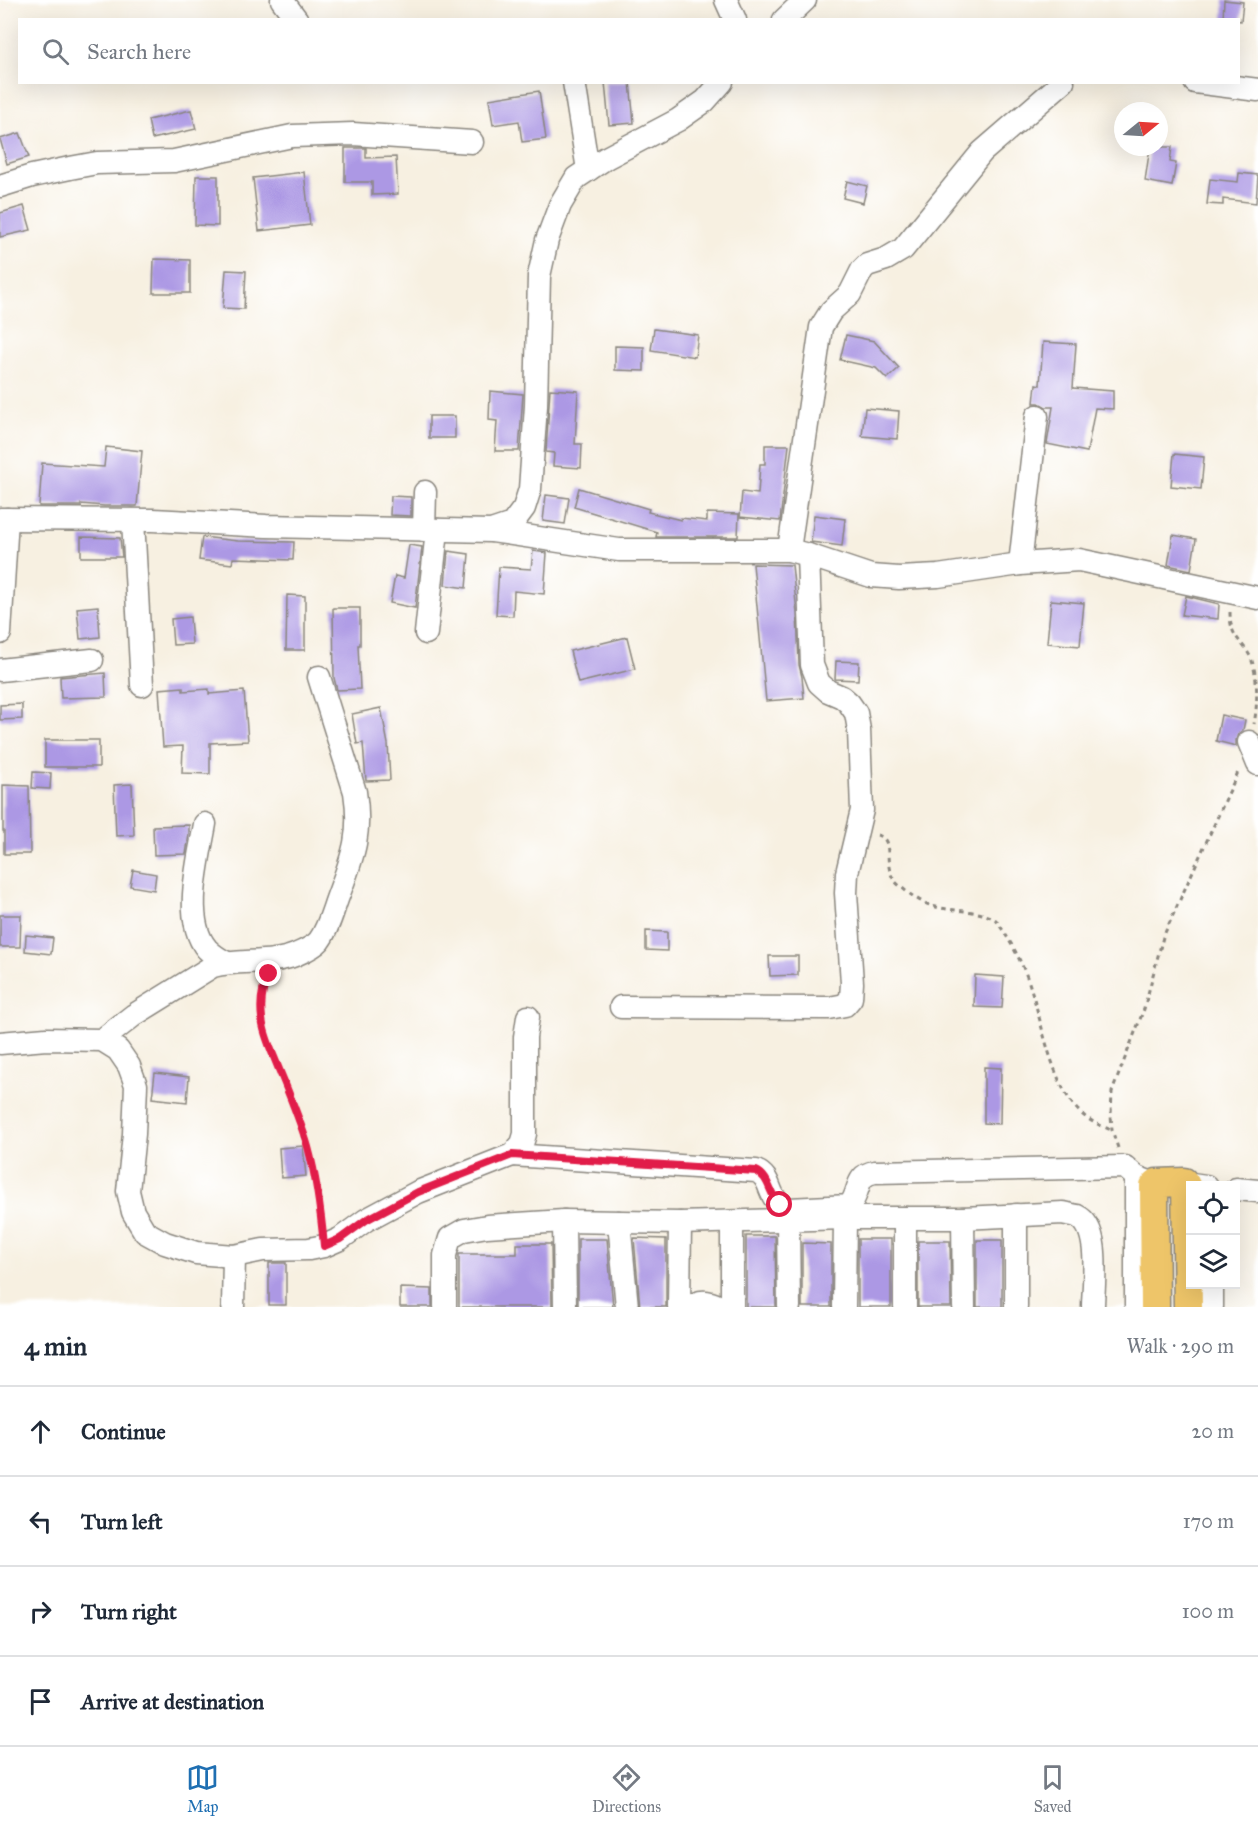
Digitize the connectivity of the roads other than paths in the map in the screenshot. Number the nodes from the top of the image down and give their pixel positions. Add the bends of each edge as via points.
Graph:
1 (282, 0) edge
2 (726, 0) edge
3 (805, 0) edge
4 (296, 18) edge
5 (734, 18) edge
6 (786, 18) edge
7 (574, 84) edge
8 (720, 84) edge
9 (1061, 84) edge
10 (1211, 84) edge
11 (1258, 90) edge
12 (472, 142) dead end
13 (588, 170) junction
14 (0, 186) edge
15 (1037, 416) dead end
16 (425, 492) dead end
17 (3, 519) edge
18 (133, 520) junction
19 (431, 530) junction
20 (491, 531) junction
21 (799, 553) junction
22 (1020, 564) junction
23 (1258, 598) edge
24 (0, 633) edge
25 (426, 633) dead end
26 (92, 660) dead end
27 (0, 670) edge
28 (319, 677) dead end
29 (142, 685) dead end
30 (1250, 742) road end
31 (1258, 764) edge
32 (205, 824) dead end
33 (227, 963) junction
34 (621, 1007) dead end
35 (528, 1017) dead end
36 (102, 1040) junction
37 (0, 1043) edge
38 (512, 1155) junction
39 (1139, 1176) junction
40 (1186, 1183) edge
41 (1240, 1189) edge
42 (1258, 1191) edge
43 (1016, 1215) junction
44 (845, 1218) junction
45 (905, 1218) junction
46 (963, 1218) junction
47 (788, 1220) junction
48 (564, 1221) junction
49 (619, 1222) junction
50 (732, 1222) junction
51 (680, 1223) junction
52 (1193, 1235) edge
53 (234, 1256) junction
54 (1212, 1289) edge
55 (233, 1307) edge
56 (446, 1307) edge
57 (565, 1307) edge
58 (627, 1307) edge
59 (680, 1307) edge
60 (691, 1307) edge
61 (720, 1307) edge
62 (732, 1307) edge
63 (789, 1307) edge
64 (844, 1307) edge
65 (905, 1307) edge
66 (964, 1307) edge
67 (1017, 1307) edge
68 (1093, 1307) edge
69 (1136, 1307) edge
70 (1155, 1307) edge
71 (1188, 1307) edge
72 (1212, 1307) edge

1 - 4 street
2 - 5 street
3 - 6 street
7 - 13 street
8 - 13 street via 705,101 678,120
9 - 21 street via 982,152 903,249 867,265 849,294 825,318
10 - 11 street
12 - 14 street via 353,134 292,136 174,161 88,165
13 - 20 street via 576,178 561,206 547,240 539,276 530,489 524,508 512,524
15 - 22 street
16 - 19 street
17 - 18 street
17 - 24 street
18 - 19 street
18 - 29 street
19 - 20 street
19 - 25 street
20 - 21 street via 619,550
21 - 22 street via 871,576 899,578
21 - 34 street via 815,675 828,691 849,704 859,729 862,810 846,893 851,998 845,1005 829,1008
22 - 23 street via 1079,560
26 - 27 street
28 - 33 street via 355,792 356,849 326,930 317,943 280,960
30 - 31 street
32 - 33 street via 195,887 196,924 206,948
33 - 36 street via 199,974
35 - 38 street via 525,1134
36 - 37 street
36 - 53 street via 118,1050 136,1085 128,1191 133,1212 145,1232 196,1253
38 - 39 street via 756,1171 765,1177 775,1201 789,1209 849,1206 861,1178 875,1172
38 - 53 street via 418,1192 324,1246
39 - 40 main road
39 - 69 street
39 - 70 main road
41 - 42 street
43 - 46 street
43 - 67 street
43 - 68 street via 1063,1213 1078,1217 1089,1228 1094,1244
44 - 45 street
44 - 47 street
44 - 64 street
45 - 46 street
45 - 65 street
46 - 66 street
47 - 50 street
47 - 63 street
48 - 49 street
48 - 56 street via 487,1226 464,1230 450,1238 445,1255
48 - 57 street
49 - 51 street
49 - 58 street
50 - 51 street
50 - 62 street
51 - 59 street
52 - 71 main road
53 - 55 street
54 - 72 street
60 - 61 street via 710,1302

